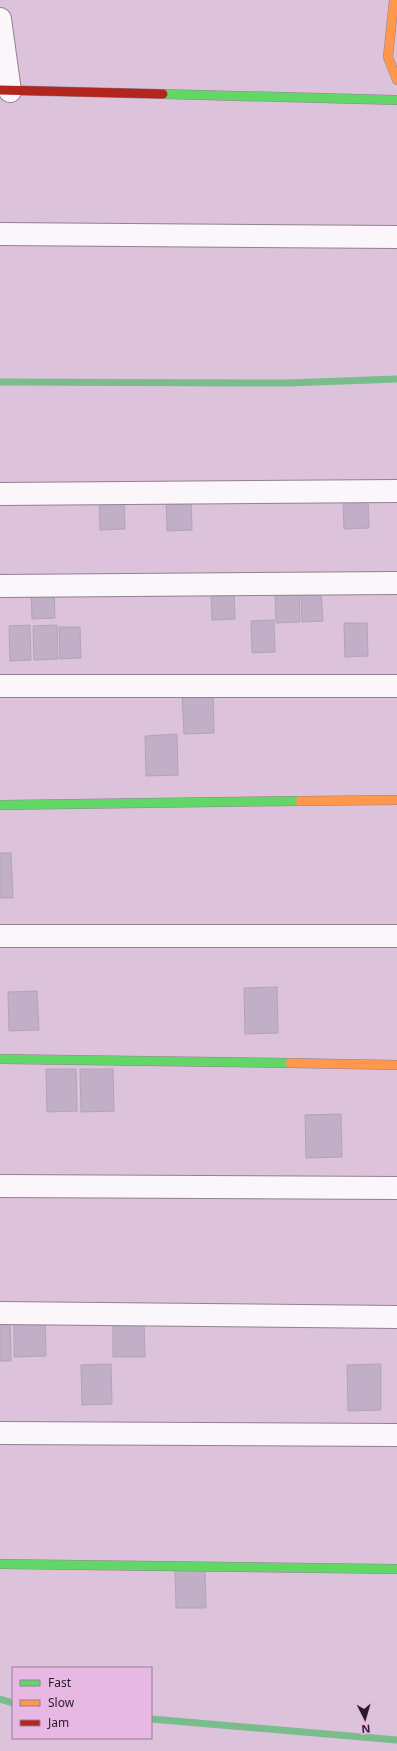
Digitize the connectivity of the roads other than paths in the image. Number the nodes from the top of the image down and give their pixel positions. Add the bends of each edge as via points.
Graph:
1 (394, 0) edge
2 (0, 19) edge
3 (397, 80) edge
4 (5, 90) edge
5 (397, 100) edge
6 (0, 234) edge
7 (397, 237) edge
8 (397, 491) edge
9 (0, 494) edge
10 (397, 583) edge
11 (0, 586) edge
12 (0, 686) edge
13 (397, 686) edge
14 (397, 800) edge
15 (0, 805) edge
16 (0, 936) edge
17 (397, 936) edge
18 (0, 1059) edge
19 (397, 1065) edge
20 (0, 1186) edge
21 (397, 1188) edge
22 (0, 1313) edge
23 (397, 1317) edge
24 (0, 1433) edge
25 (397, 1435) edge
26 (0, 1564) edge
27 (397, 1569) edge

1 - 3 street via 388,57
2 - 4 street
4 - 5 street
6 - 7 street
8 - 9 street
10 - 11 street
12 - 13 street
14 - 15 street
16 - 17 street
18 - 19 street
20 - 21 street
22 - 23 street
24 - 25 street
26 - 27 street

